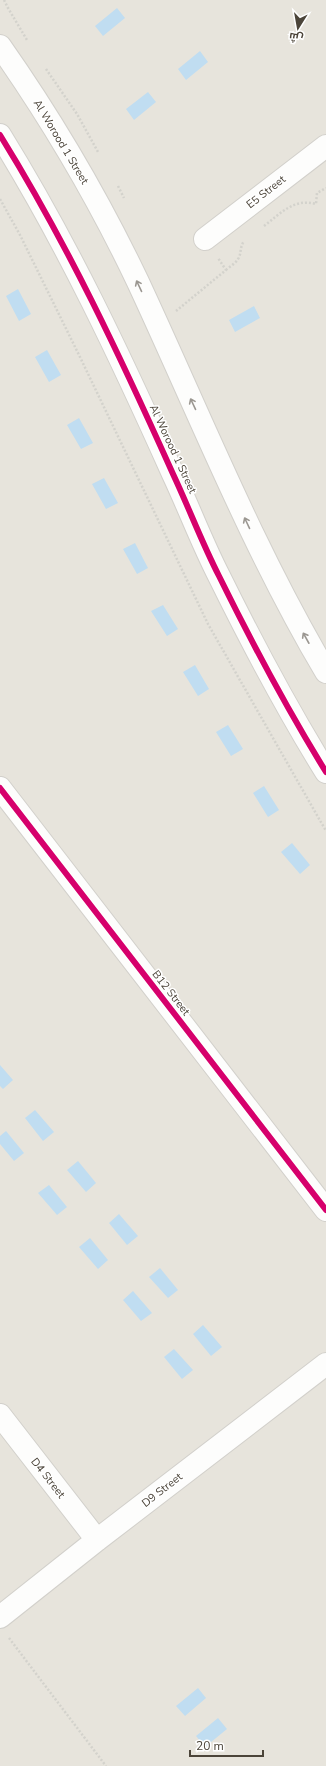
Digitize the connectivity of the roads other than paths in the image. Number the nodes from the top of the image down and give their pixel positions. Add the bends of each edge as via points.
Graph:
1 (0, 46) edge
2 (0, 135) edge
3 (326, 146) edge
4 (206, 239) road end
5 (326, 672) edge
6 (326, 772) edge
7 (0, 788) edge
8 (326, 1210) edge
9 (326, 1364) edge
10 (0, 1415) edge
11 (97, 1540) junction
12 (2, 1625) edge

5 -> 1 street, Al Worood 1 Street via 280,589 246,520 137,281 100,208 59,136
2 - 6 street, Al Worood 1 Street via 51,220 80,276 218,575 265,666
3 - 4 street, E5 Street
7 - 8 street, B12 Street
9 - 11 street, D9 Street
10 - 11 street, D4 Street
11 - 12 street, D9 Street

